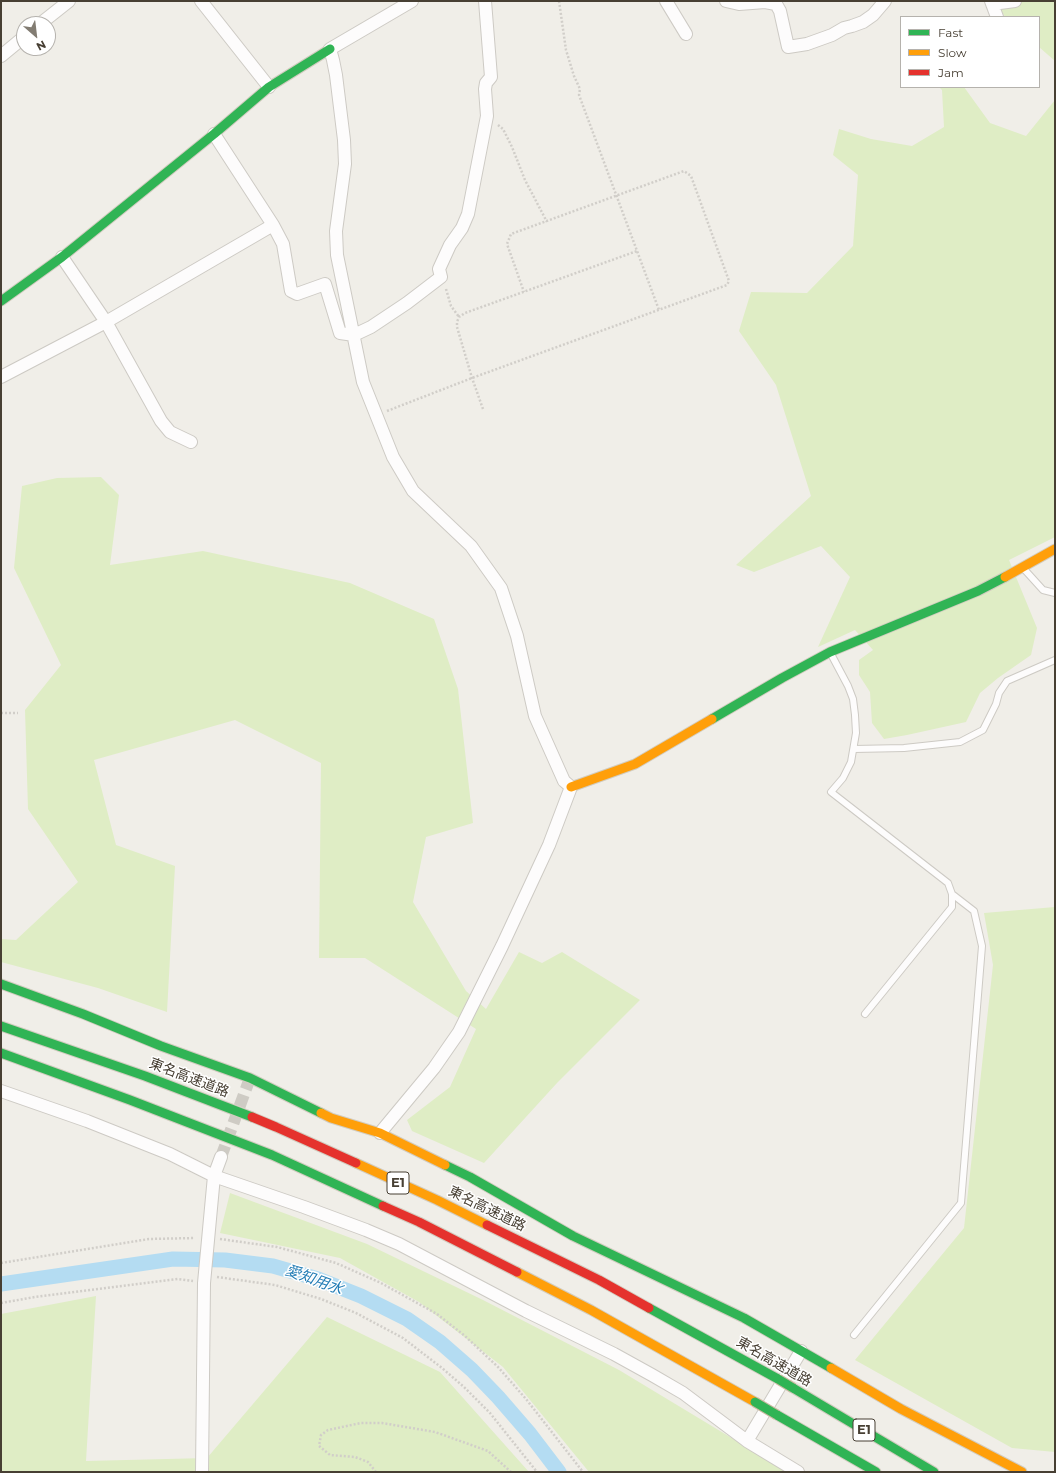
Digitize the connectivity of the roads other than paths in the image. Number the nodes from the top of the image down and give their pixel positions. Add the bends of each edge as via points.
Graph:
1 (69, 1) edge
2 (202, 1) edge
3 (412, 1) edge
4 (486, 1) edge
5 (666, 1) edge
6 (726, 1) edge
7 (885, 1) edge
8 (1015, 1) edge
9 (992, 2) edge
10 (50, 16) edge
11 (997, 16) edge
12 (686, 34) dead end
13 (16, 44) edge
14 (330, 50) junction
15 (1, 56) edge
16 (269, 87) junction
17 (214, 134) junction
18 (273, 226) junction
19 (62, 257) junction
20 (2, 298) edge
21 (106, 322) junction
22 (354, 335) junction
23 (1, 377) edge
24 (191, 442) dead end
25 (1055, 549) edge
26 (1023, 568) junction
27 (1055, 593) edge
28 (830, 652) junction
29 (1055, 660) edge
30 (854, 748) junction
31 (571, 787) junction
32 (952, 894) junction
33 (1, 984) edge
34 (866, 1014) dead end
35 (1, 1026) edge
36 (1, 1053) edge
37 (1, 1091) edge
38 (380, 1134) junction
39 (221, 1157) tunnel mouth
40 (214, 1176) junction
41 (854, 1335) dead end
42 (801, 1351) junction
43 (748, 1441) junction
44 (202, 1472) edge
45 (798, 1472) edge
46 (876, 1472) edge
47 (934, 1472) edge
48 (1022, 1472) edge

1 - 10 street
2 - 16 street
3 - 14 street
4 - 22 street via 491,76 486,82 487,116 468,214 439,269 441,277 407,303
5 - 12 street
6 - 7 street via 738,4 776,4 788,47 807,44 863,22
8 - 9 street
9 - 11 street
13 - 15 street
14 - 16 main road
14 - 22 street via 338,90 345,164 336,231 337,255
16 - 17 main road
17 - 18 street
17 - 19 main road
18 - 21 street
18 - 22 street via 283,244 291,291 297,294 324,284 340,333
19 - 20 main road
19 - 21 street
21 - 23 street
21 - 24 street via 161,421 170,432
22 - 31 street via 363,382 393,457 413,491 471,546 501,588 517,636 534,716 564,781
25 - 26 main road
26 - 27 lane via 1042,590
26 - 28 main road via 978,591
28 - 30 lane via 853,699 856,733
28 - 31 main road via 635,764
29 - 30 lane via 1007,681 983,730 960,742 904,748
30 - 32 lane via 851,762 832,792 948,884
31 - 38 street via 549,845 459,1032 434,1068
32 - 34 lane via 952,907
32 - 41 lane via 974,911 982,946 961,1203
33 - 38 main road via 250,1078 331,1118
35 - 47 main road, 東名高速道路 / E1, bridge via 145,1076 276,1127 423,1194 599,1280 778,1379
36 - 46 main road, E1, bridge via 272,1155 419,1222 591,1310
37 - 40 street via 108,1129 170,1154
38 - 42 main road via 470,1177 573,1236 744,1318
39 - 40 street
40 - 43 street via 399,1244 627,1361 683,1393
40 - 44 street via 205,1279
42 - 43 street
42 - 48 main road via 901,1409
43 - 45 street

